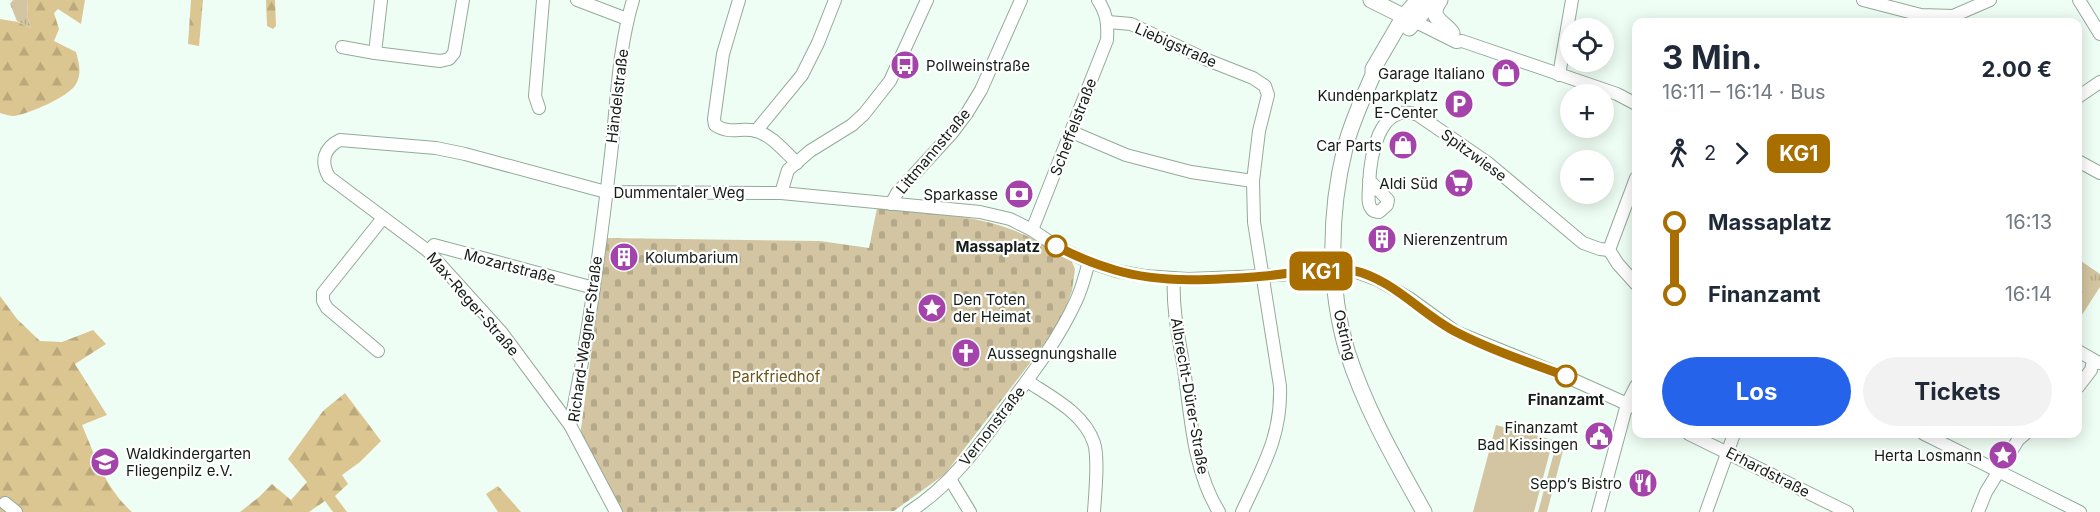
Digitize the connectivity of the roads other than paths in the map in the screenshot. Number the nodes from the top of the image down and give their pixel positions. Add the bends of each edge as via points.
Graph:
1 (381, 0) edge
2 (463, 0) edge
3 (543, 0) edge
4 (576, 0) edge
5 (633, 0) edge
6 (739, 0) edge
7 (835, 0) edge
8 (927, 0) edge
9 (1021, 0) edge
10 (1098, 0) edge
11 (1371, 0) edge
12 (1389, 0) edge
13 (1434, 0) edge
14 (1440, 0) edge
15 (1572, 0) edge
16 (1863, 0) edge
17 (1990, 0) edge
18 (2079, 0) edge
19 (1413, 12) edge
20 (627, 19) junction
21 (1108, 22) junction
22 (2100, 34) edge
23 (1457, 37) junction
24 (342, 47) dead end
25 (375, 54) junction
26 (1559, 75) junction
27 (2100, 82) edge
28 (2082, 94) edge
29 (1632, 102) edge
30 (538, 108) dead end
31 (756, 130) junction
32 (1072, 132) junction
33 (330, 145) joint
34 (797, 163) junction
35 (2082, 163) edge
36 (2100, 173) edge
37 (1369, 180) dead end
38 (1253, 181) junction
39 (1632, 189) edge
40 (606, 192) junction
41 (781, 193) junction
42 (891, 204) junction
43 (383, 218) junction
44 (1032, 230) junction
45 (1609, 250) junction
46 (428, 251) junction
47 (1089, 262) junction
48 (1333, 270) junction
49 (1263, 276) junction
50 (1174, 278) junction
51 (1632, 280) edge
52 (594, 288) junction
53 (378, 351) dead end
54 (2082, 353) edge
55 (2097, 362) edge
56 (1027, 381) junction
57 (2082, 382) edge
58 (1632, 406) edge
59 (570, 425) junction
60 (1697, 438) edge
61 (1732, 438) edge
62 (1932, 438) edge
63 (2017, 438) edge
64 (1727, 452) junction
65 (1999, 471) junction
66 (950, 479) junction
67 (5, 503) dead end
68 (16, 512) edge
69 (616, 512) edge
70 (909, 512) edge
71 (970, 512) edge
72 (1094, 512) edge
73 (1218, 512) edge
74 (1242, 512) edge
75 (1424, 512) edge
76 (1598, 512) edge
77 (1706, 512) edge
78 (1846, 512) edge
79 (1978, 512) edge
80 (2080, 512) edge

1 - 25 street
2 - 25 street via 456,49 449,59
3 - 30 street via 534,96
4 - 20 street
5 - 20 street, Händelstraße
6 - 31 street via 723,54 714,119 715,125 724,131
7 - 31 street via 802,75
8 - 34 street via 890,81 871,106 852,125
9 - 42 street, Littmannstraße via 972,106
10 - 21 street
11 - 19 main road
12 - 19 main road
13 - 19 main road, Ostring
14 - 23 main road via 1435,7 1436,15
15 - 26 street
16 - 17 street via 1921,15 1953,16
18 - 22 street
19 - 23 street
19 - 48 main road, Ostring via 1373,69 1345,147 1335,204
20 - 40 street, Händelstraße
21 - 32 street, Scheffelstraße via 1107,40
21 - 38 street, Liebigstraße via 1131,24 1265,86 1268,95 1258,131
23 - 26 street
24 - 25 street
26 - 29 street
27 - 28 street
31 - 34 street
32 - 38 street via 1126,155 1191,172
32 - 44 street, Scheffelstraße
33 - 40 street, Dummentaler Weg via 340,140 435,148
33 - 43 street, Max-Reger-Straße via 324,156 329,177
34 - 41 street via 788,170
35 - 36 street
37 - 45 street, Spitzwiese via 1371,155 1382,130 1396,114 1410,112 1488,163 1583,243
38 - 49 street via 1254,222
39 - 45 street
40 - 41 street, Dummentaler Weg
40 - 52 street, Richard-Wagner-Straße
41 - 42 street, Dummentaler Weg
42 - 44 street, Dummentaler Weg via 980,212 1010,219
43 - 46 street, Max-Reger-Straße
43 - 53 street via 323,293 327,308
44 - 47 street
45 - 51 street
46 - 52 street, Mozartstraße via 434,245
46 - 59 street, Max-Reger-Straße via 502,333
47 - 50 street via 1117,271
47 - 56 street, Vernonstraße via 1077,300
48 - 49 street
48 - 58 street via 1351,270 1378,280 1456,332
48 - 75 main road, Ostring via 1344,338 1359,386
49 - 50 street
49 - 74 street via 1281,404 1274,440
50 - 73 street, Albrecht-Dürer-Straße via 1175,311 1199,463
52 - 59 street, Richard-Wagner-Straße
54 - 55 street
55 - 57 street
56 - 66 street, Vernonstraße
56 - 72 street via 1072,411 1086,426 1094,444
58 - 76 street
59 - 69 street, Richard-Wagner-Straße
60 - 64 street, Erhardstraße
61 - 64 street
62 - 65 street
63 - 65 street
64 - 77 street
64 - 78 street, Erhardstraße
65 - 79 street
65 - 80 street
66 - 70 street, Vernonstraße via 930,499
66 - 71 street
67 - 68 street

